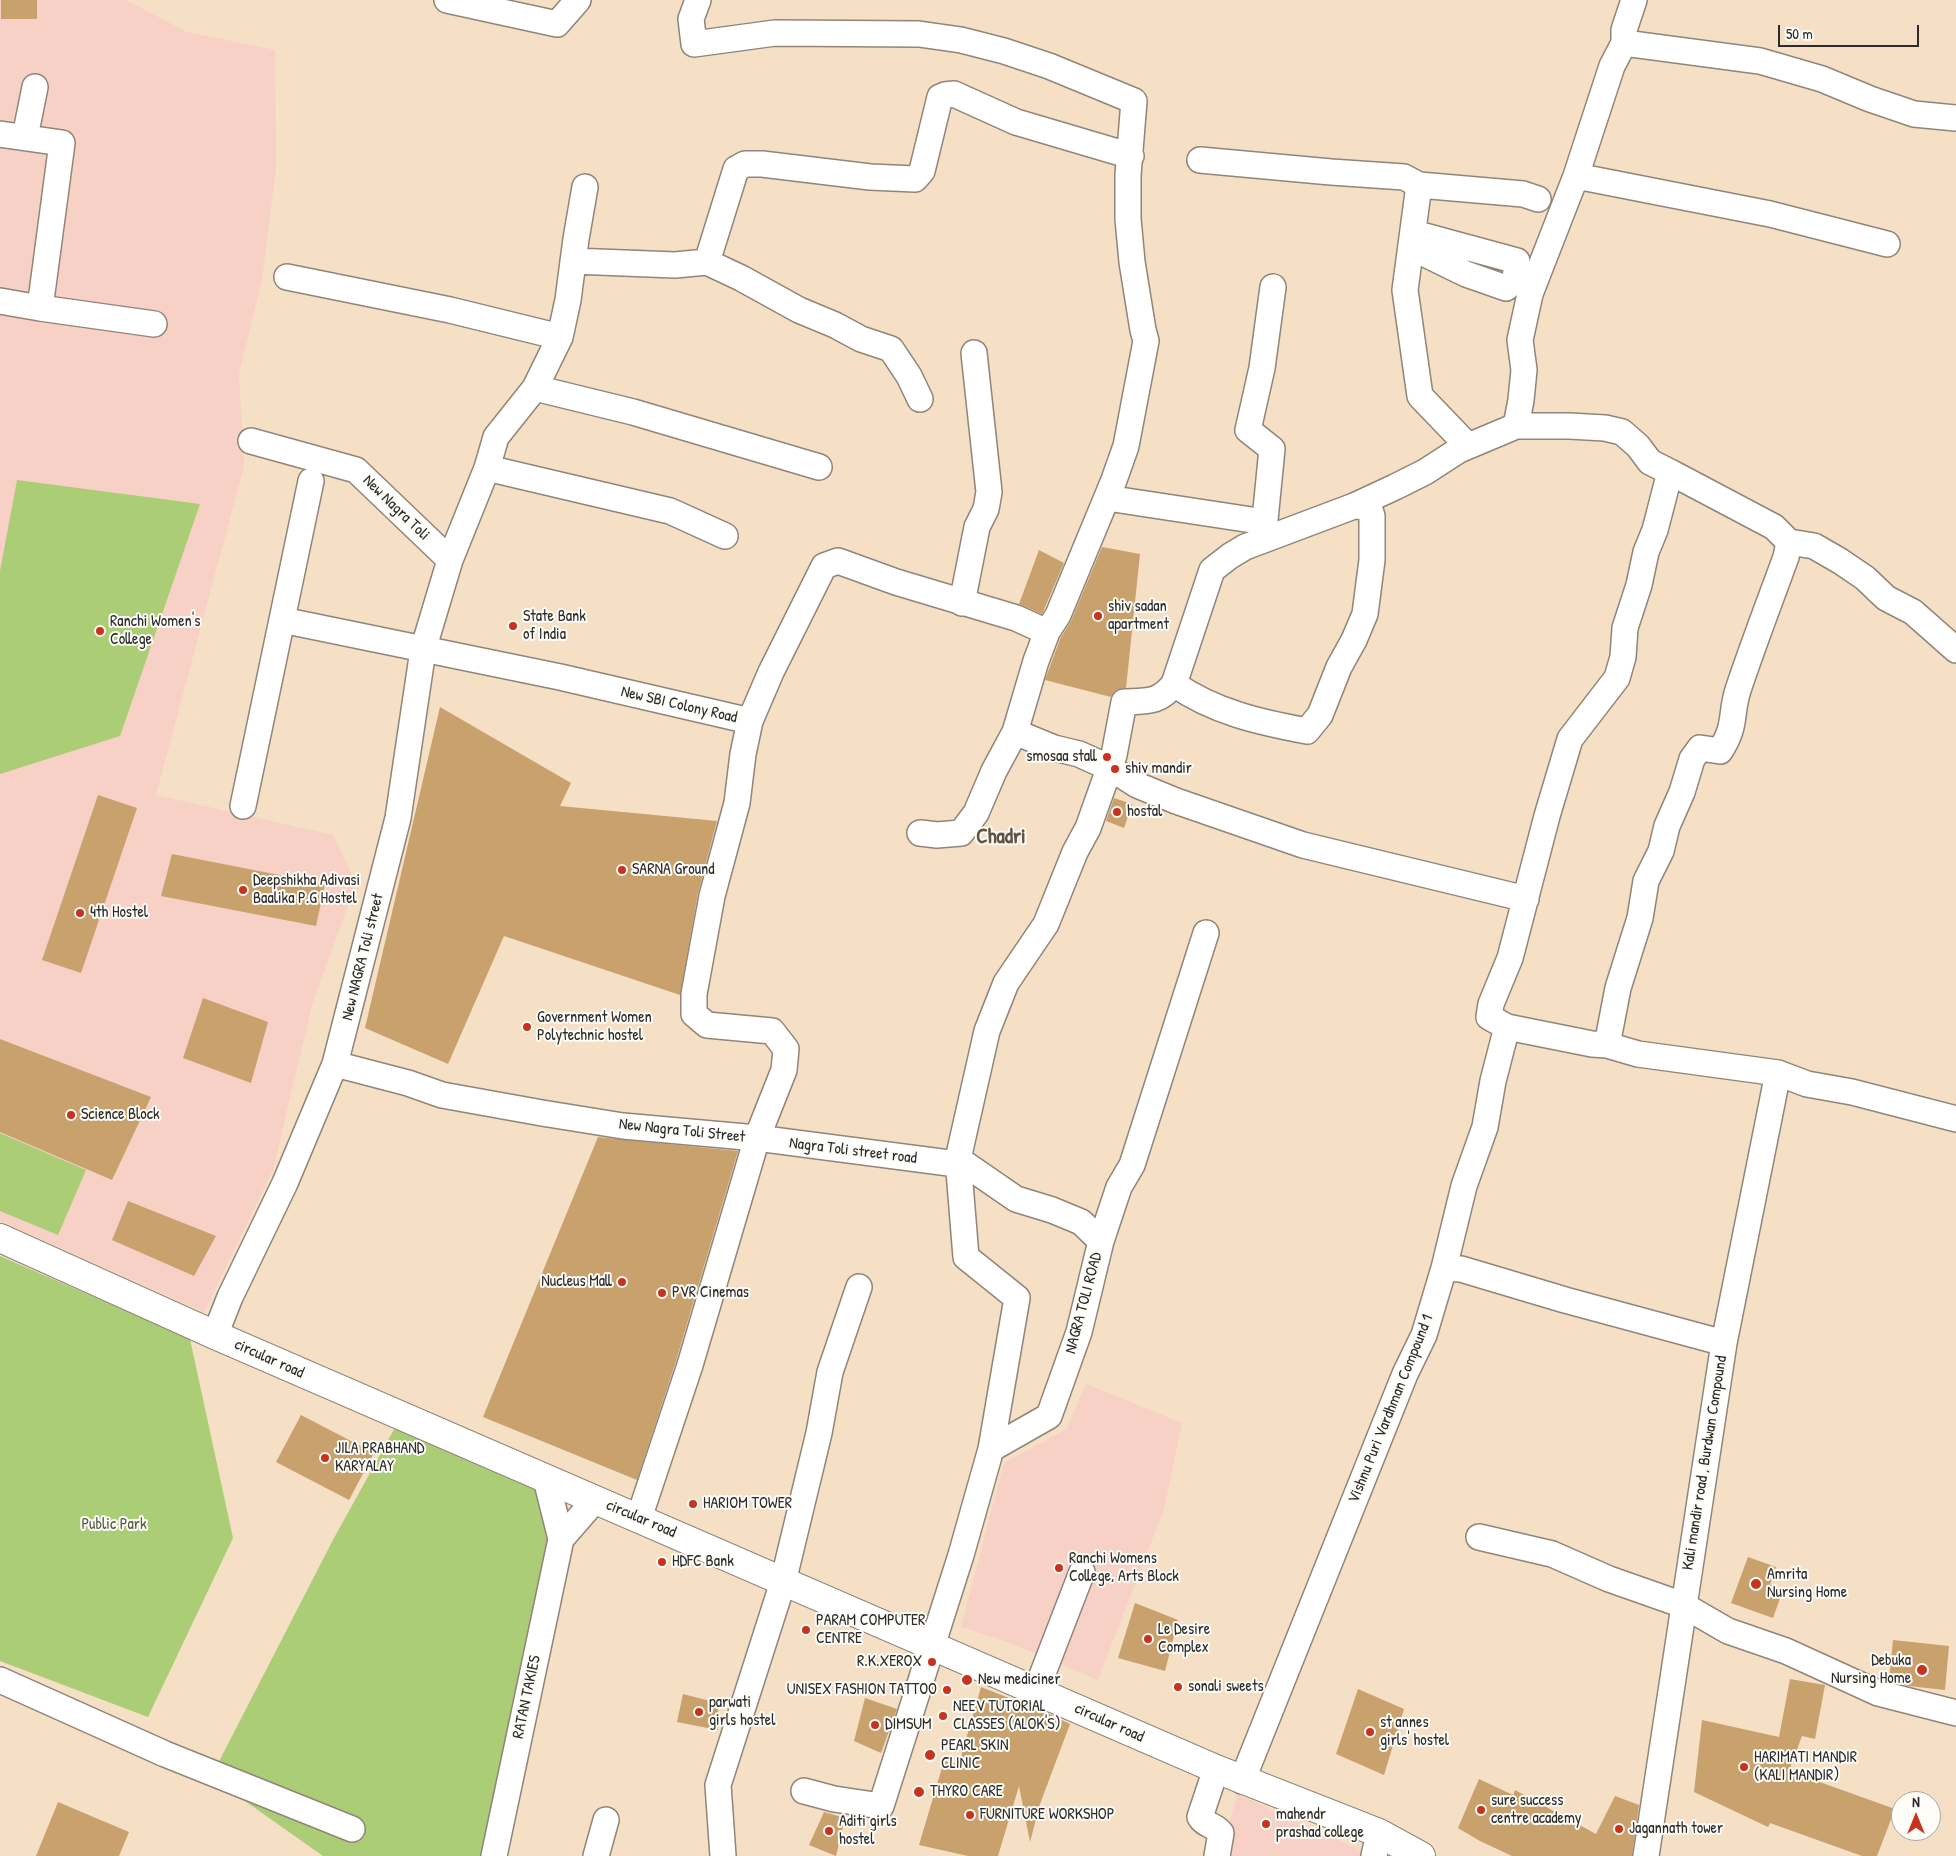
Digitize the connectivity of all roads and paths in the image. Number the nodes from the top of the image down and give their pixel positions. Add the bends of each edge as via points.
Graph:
1 (447, 0) edge
2 (578, 0) edge
3 (698, 0) edge
4 (1634, 0) edge
5 (1624, 44) junction
6 (35, 87) dead end
7 (1956, 118) edge
8 (0, 134) edge
9 (25, 137) junction
10 (1131, 156) junction
11 (1200, 160) dead end
12 (1576, 176) junction
13 (1419, 185) junction
14 (585, 187) dead end
15 (1538, 199) dead end
16 (1887, 244) dead end
17 (573, 261) junction
18 (707, 262) junction
19 (287, 277) dead end
20 (1273, 287) dead end
21 (0, 301) edge
22 (40, 308) junction
23 (154, 324) dead end
24 (560, 337) junction
25 (974, 353) dead end
26 (535, 388) junction
27 (920, 399) dead end
28 (1516, 426) junction
29 (252, 440) dead end
30 (1468, 446) junction
31 (819, 467) dead end
32 (487, 468) junction
33 (1670, 472) junction
34 (311, 481) dead end
35 (1106, 498) junction
36 (1354, 506) junction
37 (1264, 531) junction
38 (725, 536) dead end
39 (1789, 542) junction
40 (450, 560) junction
41 (962, 603) junction
42 (282, 620) junction
43 (1046, 632) junction
44 (423, 650) junction
45 (1956, 650) edge
46 (1174, 684) junction
47 (750, 721) junction
48 (1015, 732) junction
49 (1110, 768) junction
50 (243, 806) dead end
51 (920, 834) dead end
52 (1526, 899) junction
53 (1206, 933) dead end
54 (1507, 1027) junction
55 (1607, 1045) junction
56 (336, 1064) junction
57 (1778, 1073) junction
58 (1956, 1119) edge
59 (757, 1138) junction
60 (954, 1161) junction
61 (0, 1238) edge
62 (1101, 1241) junction
63 (1444, 1268) junction
64 (859, 1287) dead end
65 (214, 1335) junction
66 (1724, 1343) junction
67 (991, 1449) junction
68 (546, 1479) junction
69 (596, 1500) junction
70 (639, 1518) junction
71 (1479, 1536) dead end
72 (560, 1539) junction
73 (1082, 1572) dead end
74 (783, 1582) junction
75 (1683, 1605) junction
76 (932, 1646) junction
77 (0, 1680) edge
78 (1036, 1691) junction
79 (1956, 1713) edge
80 (1216, 1769) junction
81 (1242, 1781) junction
82 (804, 1791) dead end
83 (606, 1820) dead end
84 (352, 1829) dead end
85 (1376, 1844) edge
86 (494, 1856) edge
87 (596, 1856) edge
88 (723, 1856) edge
89 (1217, 1856) edge
90 (1421, 1856) edge
91 (1646, 1856) edge

1 - 2 street via 557,24
3 - 10 street via 691,19 694,44 775,33 919,34 961,40 1048,66 1134,101
4 - 5 street via 1624,30
5 - 7 street via 1760,61 1822,79 1914,114
5 - 12 street via 1612,66
6 - 9 street
8 - 9 street
9 - 22 street via 62,143
10 - 18 street via 1041,131 954,94 945,95 940,97 922,171 915,180 762,164 745,164 736,169
10 - 35 street via 1128,218 1146,341 1126,446
11 - 13 street via 1404,177
12 - 16 street via 1770,214
12 - 28 street via 1530,294 1520,340 1524,370
13 - 15 street via 1523,194
13 - 30 street via 1405,290 1420,396
14 - 17 street, New NAGRA Toli street
17 - 18 street
17 - 24 street, New NAGRA Toli street
18 - 27 street via 799,310 835,324 861,339 891,349
19 - 24 street via 450,310
20 - 37 street via 1262,368 1248,430 1272,449
21 - 22 street
22 - 23 street
24 - 26 street, New NAGRA Toli street
25 - 41 street via 989,492 986,509 977,527
26 - 31 street via 642,414
26 - 32 street, New NAGRA Toli street via 496,437
28 - 30 street
28 - 33 street via 1578,426 1622,432 1650,462
29 - 40 street, New Nagra Toli via 356,470
30 - 36 street via 1425,472
32 - 38 street via 670,510
32 - 40 street, New NAGRA Toli street
33 - 39 street via 1774,527
33 - 52 street via 1624,628 1623,658 1617,678 1570,739
34 - 42 street
35 - 37 street
35 - 43 street via 1058,615
36 - 37 street
36 - 46 street via 1369,507 1372,516 1372,560 1364,614 1320,715 1307,731 1238,716 1194,698
37 - 46 street via 1212,570
39 - 45 street via 1814,546 1865,578 1886,598 1913,612
39 - 55 street via 1737,692 1729,737 1720,751 1700,748 1692,759 1661,851 1646,881 1640,918 1618,988
40 - 44 street, New NAGRA Toli street
41 - 43 street via 1016,618
41 - 47 street via 838,560 824,566
42 - 44 street, New SBI Colony Road
42 - 50 street
43 - 48 street
44 - 47 street, New SBI Colony Road via 560,677
44 - 56 street, New NAGRA Toli street via 398,818
46 - 49 street via 1165,695 1150,701 1124,702
47 - 59 street, New SBI Colony Road via 738,803 712,896 694,994 694,1014 707,1025 772,1031 786,1048 784,1070
48 - 49 street
48 - 51 street via 976,814 961,833
49 - 52 street via 1137,785 1176,801 1303,845
49 - 60 street via 1046,924 1006,983 987,1031
52 - 54 street via 1489,1017
53 - 62 street, NAGRA TOLI ROAD via 1132,1166 1119,1187
54 - 55 street
54 - 63 street, Vishnu Puri Vardhman Compound 1 via 1485,1127 1464,1186
55 - 57 street via 1638,1054
56 - 59 street, New Nagra Toli Street via 442,1095 542,1113 623,1126
56 - 65 street, New NAGRA Toli street
57 - 58 street via 1807,1084 1852,1092
57 - 66 street, Kali mandir road , Burdwan Compound
59 - 60 street, Nagra Toli street road
59 - 70 street, New Nagra Toli Street via 690,1365
60 - 62 street via 1016,1199 1081,1222
60 - 67 street via 966,1257 1016,1298
61 - 65 main road, circular road
62 - 67 street, NAGRA TOLI ROAD via 1079,1332 1049,1416
63 - 66 street via 1461,1269
63 - 81 street, Vishnu Puri Vardhman Compound 1 via 1424,1335 1405,1374
64 - 74 street via 830,1372 819,1433
65 - 68 main road, circular road
66 - 75 street, Kali mandir road , Burdwan Compound
67 - 76 street
68 - 69 main road, circular road
68 - 72 street, RATAN TAKIES
69 - 70 main road, circular road
69 - 72 street
70 - 74 main road, circular road
71 - 75 street via 1552,1554 1609,1579
72 - 86 street, RATAN TAKIES
73 - 78 street
74 - 76 main road, circular road
74 - 88 street via 718,1785
75 - 79 street via 1728,1631 1786,1651 1878,1693
75 - 91 street, Kali mandir road , Burdwan Compound
76 - 78 main road, circular road
76 - 82 street via 881,1806
77 - 84 street via 166,1754
78 - 80 main road, circular road
80 - 81 main road, circular road
80 - 89 street via 1200,1817 1220,1833
81 - 85 main road, circular road
83 - 87 street
85 - 90 main road, circular road

